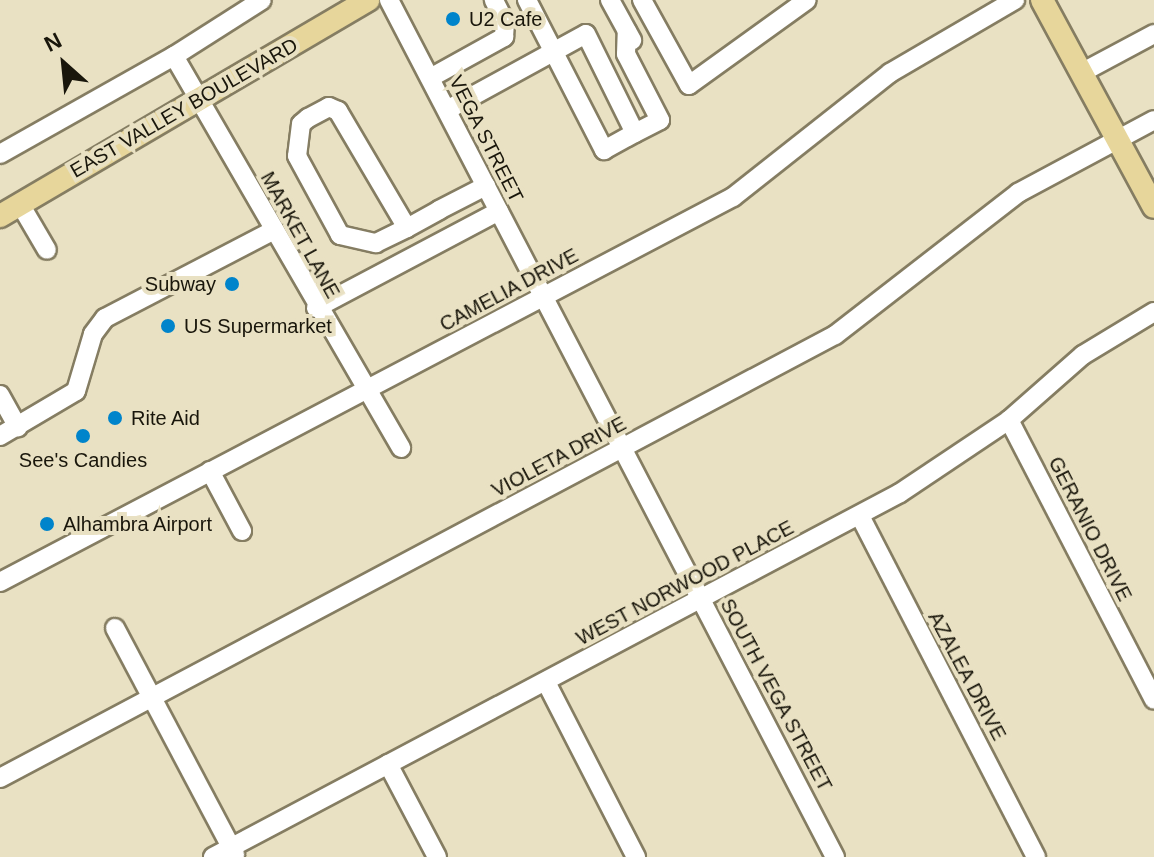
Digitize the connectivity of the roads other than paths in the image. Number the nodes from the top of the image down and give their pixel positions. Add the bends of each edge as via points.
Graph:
1 (262, 0) edge
2 (368, 0) edge
3 (389, 0) edge
4 (494, 0) edge
5 (527, 0) edge
6 (610, 0) edge
7 (642, 0) edge
8 (807, 0) edge
9 (1015, 0) edge
10 (1042, 0) edge
11 (1154, 34) edge
12 (553, 51) junction
13 (174, 56) junction
14 (1081, 73) junction
15 (430, 78) junction
16 (196, 101) junction
17 (447, 110) junction
18 (1154, 120) edge
19 (639, 131) junction
20 (1115, 140) junction
21 (0, 154) edge
22 (486, 186) junction
23 (1154, 207) edge
24 (10, 210) edge
25 (499, 211) junction
26 (407, 228) junction
27 (274, 230) junction
28 (47, 250) dead end
29 (544, 298) junction
30 (316, 308) junction
31 (1154, 312) edge
32 (366, 390) junction
33 (0, 395) edge
34 (1009, 420) junction
35 (18, 427) junction
36 (0, 436) edge
37 (401, 448) dead end
38 (622, 448) junction
39 (210, 471) junction
40 (860, 516) junction
41 (242, 531) dead end
42 (0, 582) edge
43 (701, 599) junction
44 (115, 628) dead end
45 (546, 682) junction
46 (153, 697) junction
47 (1154, 700) edge
48 (388, 764) junction
49 (0, 778) edge
50 (234, 852) edge
51 (213, 857) edge
52 (437, 857) edge
53 (636, 857) edge
54 (835, 857) edge
55 (1036, 857) edge

1 - 13 street
2 - 16 main road, EAST VALLEY BOULEVARD
3 - 15 street, VEGA STREET
4 - 15 street via 505,22 504,37
5 - 12 street
6 - 19 street via 668,110
7 - 8 street via 689,85
9 - 29 street, CAMELIA DRIVE via 890,73 733,197
10 - 14 main road
11 - 14 street
12 - 17 street
12 - 19 street via 586,34
12 - 19 street via 604,150
13 - 16 street, MARKET LANE
13 - 21 street
14 - 20 main road
15 - 17 street, VEGA STREET
16 - 24 main road, EAST VALLEY BOULEVARD
16 - 27 street, MARKET LANE
17 - 22 street, VEGA STREET
18 - 20 street, VIOLETA DRIVE
20 - 23 main road
20 - 38 street, VIOLETA DRIVE via 1018,193 835,335
22 - 25 street, VEGA STREET
22 - 26 street
24 - 28 street
25 - 29 street, VEGA STREET
25 - 30 street
26 - 26 street via 338,111 329,107 301,124 297,156 340,235 376,243
27 - 30 street, MARKET LANE
27 - 35 street via 105,318 93,334 76,391
29 - 32 street, CAMELIA DRIVE
29 - 38 street, SOUTH VEGA STREET
30 - 32 street, MARKET LANE
31 - 34 street, WEST NORWOOD PLACE via 1083,355
32 - 37 street, MARKET LANE
32 - 39 street, CAMELIA DRIVE
33 - 35 street
34 - 40 street, WEST NORWOOD PLACE via 941,470
34 - 47 street, GERANIO DRIVE
35 - 36 street
38 - 43 street, SOUTH VEGA STREET
38 - 46 street, VIOLETA DRIVE
39 - 41 street
39 - 42 street, CAMELIA DRIVE
40 - 43 street, WEST NORWOOD PLACE
40 - 55 street, AZALEA DRIVE
43 - 45 street, WEST NORWOOD PLACE
43 - 54 street, SOUTH VEGA STREET
44 - 46 street
45 - 48 street, WEST NORWOOD PLACE
45 - 53 street
46 - 49 street, VIOLETA DRIVE
46 - 50 street
48 - 50 street, WEST NORWOOD PLACE
48 - 52 street
50 - 51 street, WEST NORWOOD PLACE

